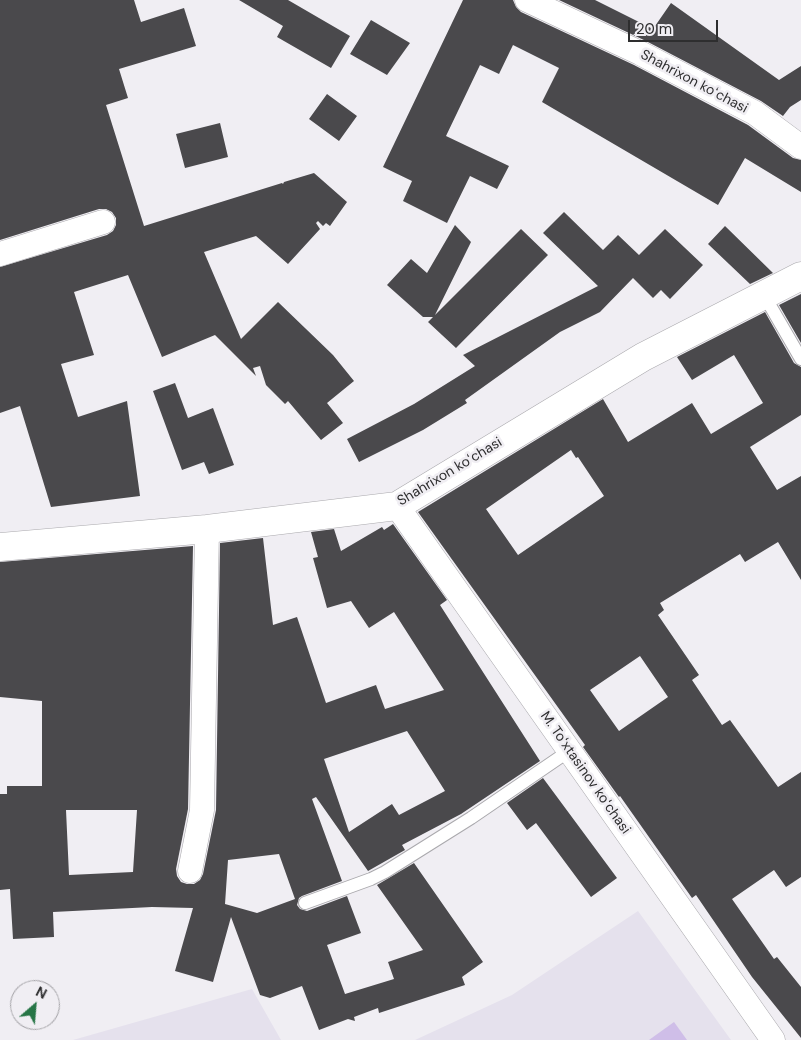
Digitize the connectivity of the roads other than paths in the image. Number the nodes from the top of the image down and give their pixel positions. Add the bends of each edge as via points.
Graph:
1 (527, 0) edge
2 (801, 147) edge
3 (103, 222) dead end
4 (0, 254) edge
5 (801, 276) edge
6 (764, 295) junction
7 (801, 359) edge
8 (397, 506) junction
9 (207, 530) junction
10 (0, 547) edge
11 (569, 751) junction
12 (190, 872) dead end
13 (305, 903) dead end
14 (773, 1040) edge

1 - 2 street, Shahrixon koʻchasi via 640,53 755,113
3 - 4 street
5 - 6 street, Shahrixon koʻchasi
6 - 7 lane
6 - 8 street, Shahrixon koʻchasi via 643,357
8 - 9 street, Shahrixon koʻchasi
8 - 11 street, M. Toʻxtasinov koʻchasi
9 - 10 street, Shahrixon koʻchasi
9 - 12 street via 202,810
11 - 13 lane via 472,818 385,872
11 - 14 street, M. Toʻxtasinov koʻchasi

